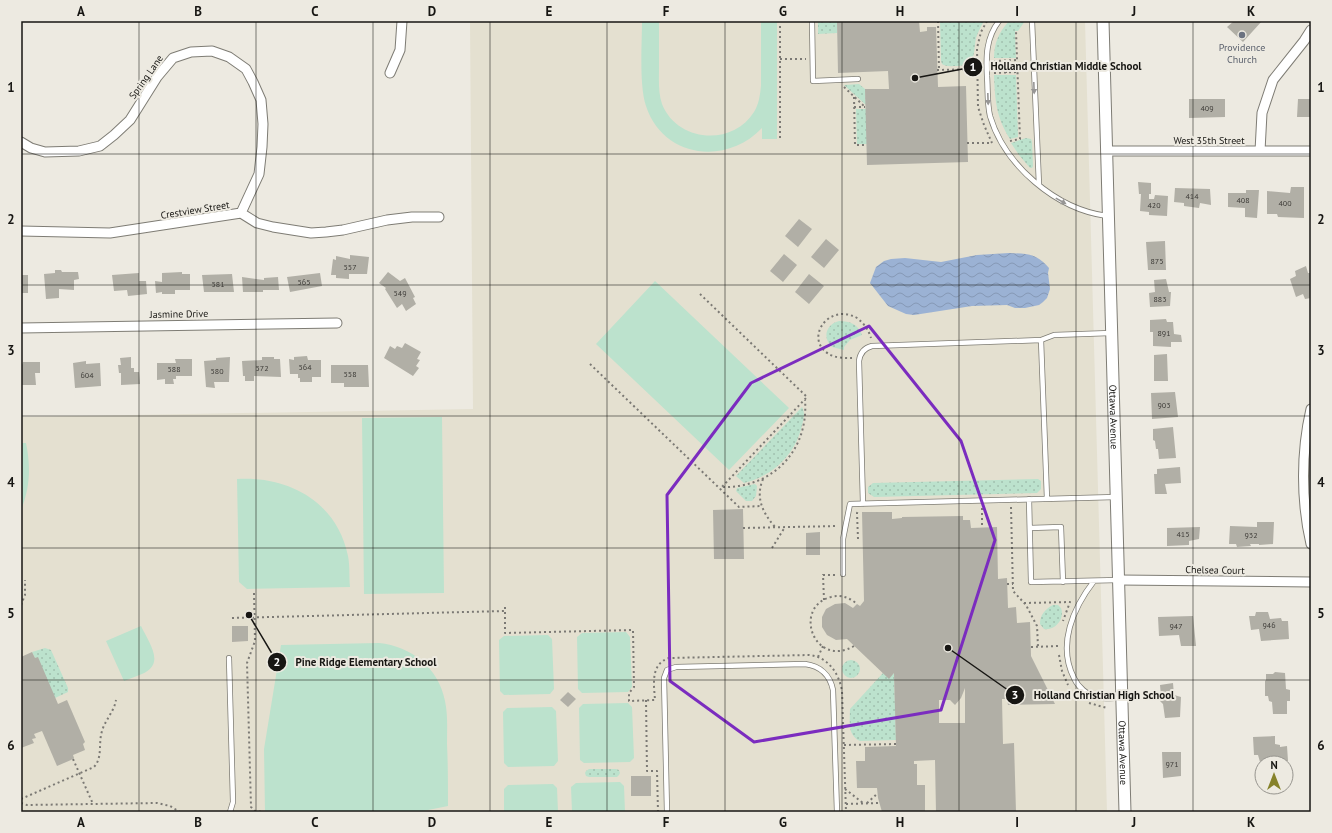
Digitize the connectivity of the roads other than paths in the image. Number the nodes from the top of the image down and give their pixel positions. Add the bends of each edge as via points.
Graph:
1 (402, 21) edge
2 (812, 21) edge
3 (999, 21) edge
4 (1032, 21) edge
5 (1103, 21) edge
6 (1311, 30) edge
7 (390, 72) dead end
8 (858, 79) dead end
9 (21, 142) edge
10 (1311, 150) edge
11 (1106, 151) junction
12 (1260, 151) junction
13 (1038, 185) junction
14 (241, 213) junction
15 (1108, 216) junction
16 (439, 217) dead end
17 (21, 231) edge
18 (337, 323) dead end
19 (21, 328) edge
20 (1111, 333) junction
21 (1041, 340) junction
22 (1311, 409) edge
23 (1116, 497) junction
24 (1029, 499) junction
25 (1047, 499) junction
26 (864, 504) junction
27 (1030, 528) junction
28 (1311, 544) edge
29 (843, 574) road end
30 (1119, 580) junction
31 (1094, 581) junction
32 (1063, 582) junction
33 (1311, 582) edge
34 (229, 658) dead end
35 (1122, 698) junction
36 (230, 812) edge
37 (667, 812) edge
38 (837, 812) edge
39 (1125, 812) edge

1 - 7 street via 400,50
2 - 8 lane via 813,80
3 -> 13 lane via 993,29 987,47 989,111 1010,155
4 -> 13 lane
5 - 11 street, Ottawa Avenue
6 - 12 street via 1273,80 1262,113
9 - 14 street, Spring Lane via 45,152 79,151 100,146 130,120 157,77 173,58 191,52 212,51 229,57 246,69 261,100 263,124 259,174
10 - 12 street, West 35th Street
11 - 12 street, West 35th Street
11 - 15 street, Ottawa Avenue
13 -> 15 lane via 1074,208
14 - 16 street, Crestview Street via 257,223 311,233 343,230 387,220
14 - 17 street, Crestview Street via 110,233
15 - 20 street, Ottawa Avenue
18 - 19 street, Jasmine Drive
20 - 21 lane via 1054,335
20 - 23 street, Ottawa Avenue
21 - 25 lane
21 - 26 lane via 865,348 859,358
22 - 28 street via 1304,448 1304,506
23 - 25 lane
23 - 30 street, Ottawa Avenue
24 - 25 lane
24 - 26 lane
24 - 27 lane
26 - 29 lane via 850,504 843,539
27 - 32 lane via 1031,582
27 - 32 lane via 1061,527
30 - 31 lane
30 - 33 street, Chelsea Court
30 - 35 street, Ottawa Avenue
31 - 32 lane
31 - 35 lane via 1072,618 1067,643 1068,660 1075,681 1084,691 1097,698
34 - 36 lane via 233,802
35 - 39 street, Ottawa Avenue
37 - 38 lane via 664,678 667,670 676,667 805,664 817,667 823,672 830,680 833,690

